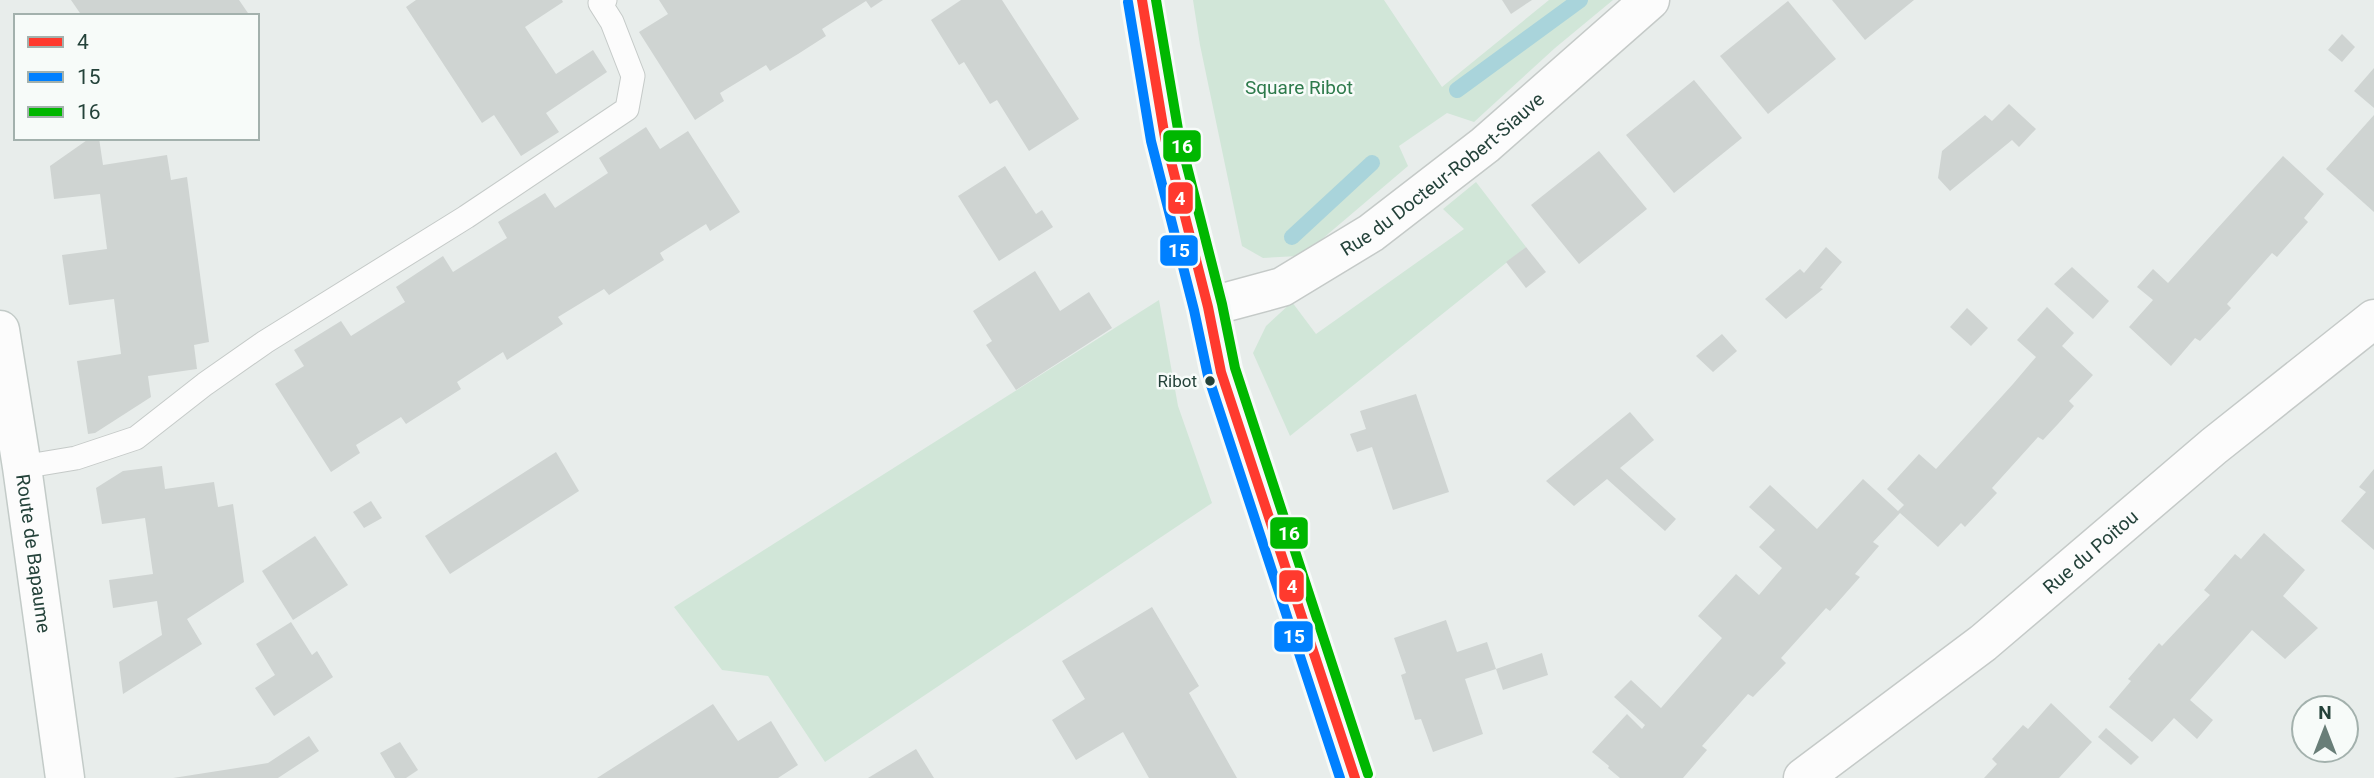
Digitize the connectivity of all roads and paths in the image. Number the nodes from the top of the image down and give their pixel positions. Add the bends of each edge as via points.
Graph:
1 (605, 0) edge
2 (1142, 0) edge
3 (1650, 0) edge
4 (1208, 307) junction
5 (2374, 318) edge
6 (0, 330) edge
7 (22, 467) junction
8 (65, 778) edge
9 (1355, 778) edge
10 (1803, 778) edge

1 - 7 lane via 600,4 633,76 627,109 466,217 265,342 136,438 76,458
2 - 4 street via 1165,138
3 - 4 street, Rue du Docteur-Robert-Siauve via 1485,145 1371,233 1282,287
4 - 9 street via 1225,385
5 - 10 street, Rue du Poitou via 2214,446 1983,643
6 - 7 street, Route de Bapaume
7 - 8 street, Route de Bapaume

